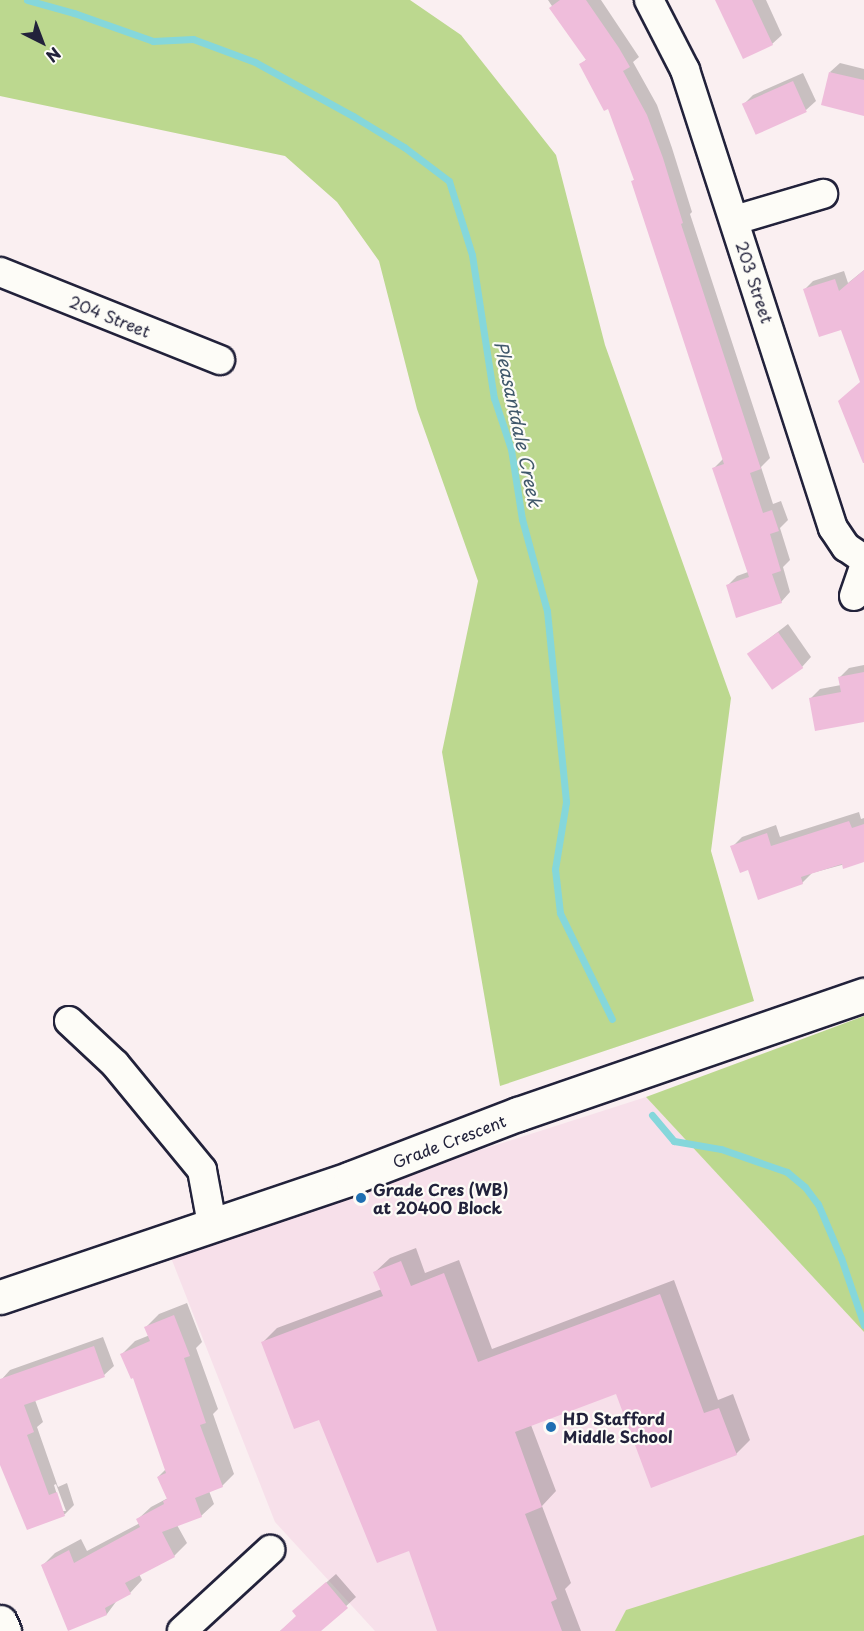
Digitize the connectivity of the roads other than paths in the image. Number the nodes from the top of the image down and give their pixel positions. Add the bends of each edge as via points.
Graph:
1 (649, 0) edge
2 (823, 194) dead end
3 (735, 220) junction
4 (0, 272) edge
5 (220, 360) dead end
6 (864, 559) edge
7 (864, 567) edge
8 (854, 596) dead end
9 (864, 995) edge
10 (69, 1021) dead end
11 (212, 1224) junction
12 (0, 1297) edge
13 (270, 1550) dead end
14 (0, 1622) edge
15 (4, 1631) edge
16 (182, 1631) edge

1 - 3 street, 203 Street via 685,70
2 - 3 street
3 - 6 street, 203 Street via 833,528 846,547
4 - 5 street, 204 Street
7 - 8 street
9 - 11 street, Grade Crescent
10 - 11 street via 116,1064 202,1170
11 - 12 street, Grade Crescent
13 - 16 street
14 - 15 street

